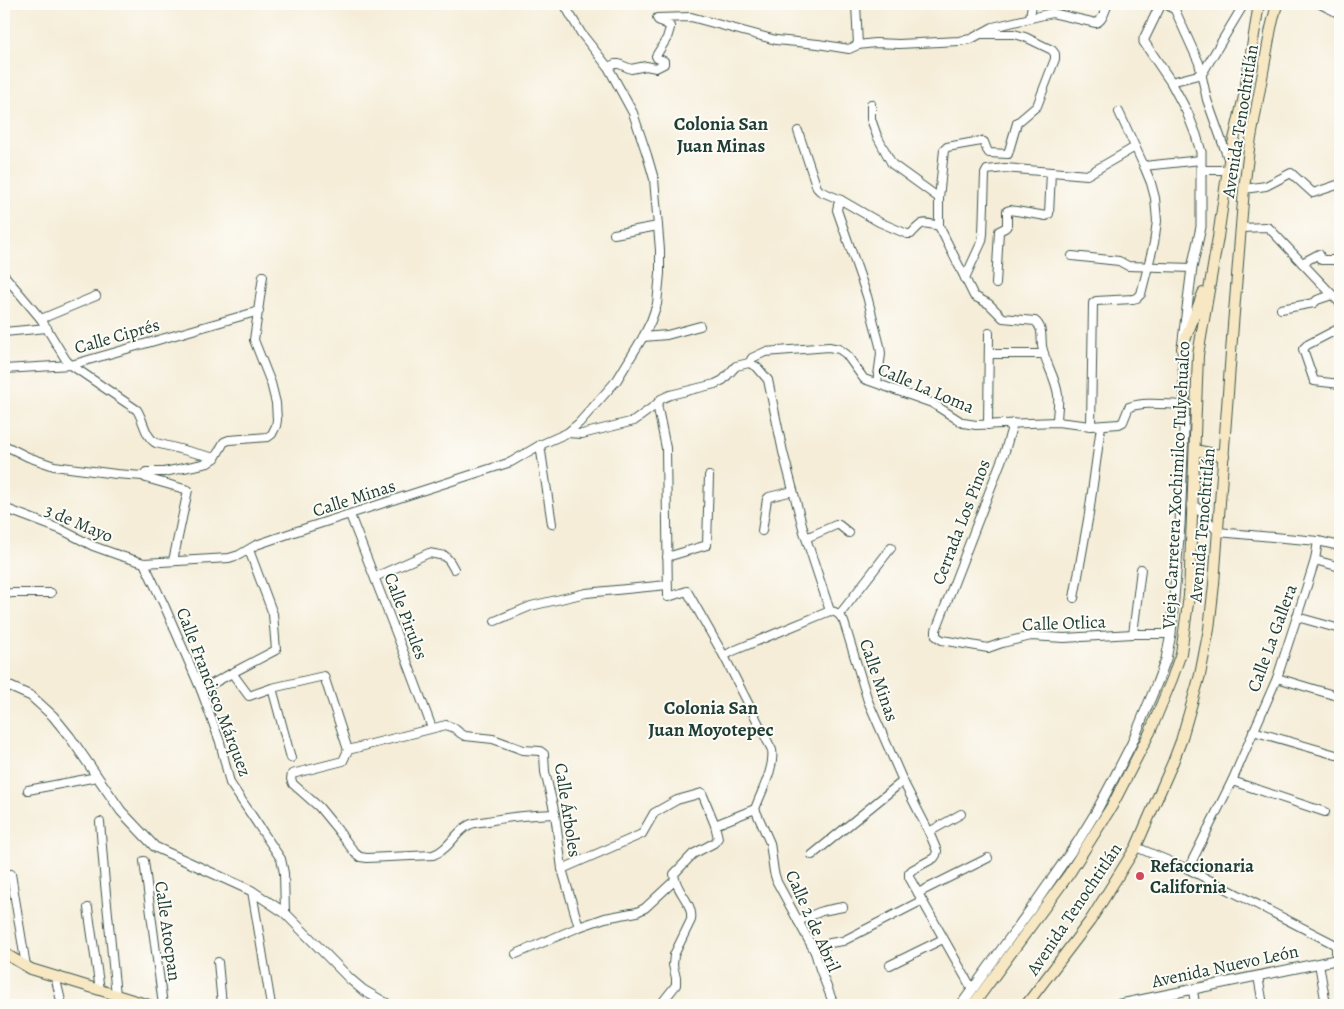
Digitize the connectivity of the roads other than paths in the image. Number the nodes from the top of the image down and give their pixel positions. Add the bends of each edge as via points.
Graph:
1 (564, 4) edge
2 (856, 4) edge
3 (1032, 4) edge
4 (1108, 4) edge
5 (1162, 4) edge
6 (1166, 4) edge
7 (1244, 4) edge
8 (1259, 4) edge
9 (1277, 4) edge
10 (1320, 4) edge
11 (1340, 14) edge
12 (1030, 18) junction
13 (981, 34) junction
14 (858, 45) junction
15 (608, 67) junction
16 (1202, 74) junction
17 (1172, 82) junction
18 (870, 104) dead end
19 (1119, 112) dead end
20 (798, 131) dead end
21 (1135, 147) junction
22 (1008, 154) junction
23 (1201, 160) junction
24 (1144, 166) junction
25 (1228, 166) junction
26 (1005, 168) junction
27 (1202, 170) junction
28 (1051, 172) junction
29 (1340, 184) edge
30 (1244, 188) junction
31 (939, 198) junction
32 (841, 200) junction
33 (658, 226) junction
34 (939, 226) junction
35 (1241, 228) junction
36 (614, 234) dead end
37 (1072, 256) dead end
38 (1340, 260) edge
39 (1302, 263) junction
40 (1148, 267) junction
41 (1192, 268) junction
42 (4, 274) edge
43 (1211, 274) junction
44 (263, 276) dead end
45 (965, 278) junction
46 (996, 284) dead end
47 (1332, 295) junction
48 (96, 296) dead end
49 (1340, 303) edge
50 (1281, 309) dead end
51 (259, 311) junction
52 (42, 319) junction
53 (700, 326) dead end
54 (47, 328) junction
55 (1340, 328) edge
56 (4, 332) edge
57 (988, 333) dead end
58 (643, 337) junction
59 (1182, 348) junction
60 (989, 354) junction
61 (1044, 354) junction
62 (749, 363) junction
63 (70, 365) junction
64 (4, 369) edge
65 (877, 383) junction
66 (1340, 384) edge
67 (657, 404) junction
68 (1185, 405) junction
69 (1057, 422) junction
70 (1013, 423) junction
71 (988, 425) junction
72 (1091, 426) junction
73 (1101, 426) junction
74 (567, 433) junction
75 (540, 444) junction
76 (4, 445) edge
77 (1194, 450) junction
78 (1224, 456) junction
79 (215, 458) junction
80 (143, 476) junction
81 (709, 476) dead end
82 (793, 491) junction
83 (1192, 502) junction
84 (4, 508) edge
85 (350, 515) junction
86 (552, 524) dead end
87 (762, 531) dead end
88 (849, 532) dead end
89 (1218, 532) junction
90 (806, 538) junction
91 (1318, 541) junction
92 (1340, 546) edge
93 (891, 548) dead end
94 (249, 550) junction
95 (666, 557) junction
96 (1315, 560) junction
97 (173, 561) junction
98 (144, 563) junction
99 (1340, 567) edge
100 (454, 569) dead end
101 (1141, 569) dead end
102 (375, 577) junction
103 (667, 584) junction
104 (50, 593) dead end
105 (4, 594) edge
106 (1074, 598) dead end
107 (830, 611) junction
108 (840, 614) junction
109 (1297, 617) junction
110 (495, 622) dead end
111 (936, 630) joint
112 (1340, 630) edge
113 (1133, 634) junction
114 (1171, 634) junction
115 (724, 656) junction
116 (232, 673) junction
117 (1276, 678) junction
118 (4, 684) edge
119 (272, 688) junction
120 (201, 690) junction
121 (1340, 697) edge
122 (432, 728) junction
123 (1253, 731) junction
124 (348, 750) junction
125 (1336, 755) dead end
126 (291, 758) dead end
127 (97, 777) junction
128 (903, 781) junction
129 (1232, 781) junction
130 (28, 790) dead end
131 (755, 809) junction
132 (1326, 812) dead end
133 (555, 814) junction
134 (961, 814) dead end
135 (100, 822) dead end
136 (715, 825) junction
137 (930, 832) junction
138 (1136, 847) junction
139 (812, 855) dead end
140 (988, 858) dead end
141 (144, 861) dead end
142 (562, 869) junction
143 (1188, 869) junction
144 (11, 874) dead end
145 (674, 881) junction
146 (252, 891) junction
147 (920, 897) junction
148 (843, 907) dead end
149 (88, 908) dead end
150 (285, 913) junction
151 (798, 922) junction
152 (579, 927) junction
153 (943, 939) junction
154 (815, 952) junction
155 (4, 953) edge
156 (516, 954) dead end
157 (1338, 960) edge
158 (218, 962) dead end
159 (1319, 963) junction
160 (26, 966) junction
161 (890, 966) dead end
162 (54, 976) junction
163 (1258, 976) junction
164 (100, 990) junction
165 (972, 990) junction
166 (1193, 990) junction
167 (116, 995) junction
168 (62, 1005) edge
169 (149, 1005) edge
170 (163, 1005) edge
171 (222, 1005) edge
172 (271, 1005) edge
173 (389, 1005) edge
174 (659, 1005) edge
175 (834, 1005) edge
176 (961, 1005) edge
177 (974, 1005) edge
178 (1026, 1005) edge
179 (1116, 1005) edge
180 (1195, 1005) edge
181 (1263, 1005) edge
182 (1326, 1005) edge

1 - 15 street via 581,33
2 - 14 street
3 - 12 street
4 - 12 street via 1096,23 1052,13
5 - 17 street via 1144,42
6 - 16 street via 1175,10
7 - 16 street
8 - 25 main road, Vieja Carretera Xochimilco Tulyehualco via 1244,96
9 - 30 main road, Avenida Tenochtitlán
10 - 11 street
12 - 13 street via 994,27
13 - 14 street via 959,42
13 - 22 street via 1014,34 1055,54 1037,106 1017,124
14 - 15 street via 850,49 776,40 691,17 657,18 670,26 656,56 664,64 656,68 631,69 619,64
15 - 33 street via 633,113 647,154 654,179
16 - 17 street
16 - 25 street
17 - 23 street via 1196,135
18 - 31 street via 876,136 892,164
19 - 21 street
20 - 32 street via 817,188
21 - 24 street
21 - 28 street via 1087,174
22 - 26 street
22 - 31 street via 989,153 981,141 947,147
23 - 24 street
23 - 27 street
24 - 40 street via 1156,198 1157,222
25 - 27 street
25 - 43 main road, Vieja Carretera Xochimilco Tulyehualco
26 - 28 street
26 - 45 street via 987,170 985,174 982,241
27 - 41 street via 1201,227
28 - 46 street via 1048,216 1007,211 1007,226 999,231
29 - 30 street via 1312,193 1291,172 1266,186
30 - 35 main road, Avenida Tenochtitlán
31 - 34 street
32 - 34 street via 907,234 921,224
32 - 65 street via 837,210 880,346
33 - 36 street
33 - 58 street via 660,273 657,304
34 - 45 street
35 - 39 street via 1269,228
35 - 78 main road, Avenida Tenochtitlán
37 - 40 street
38 - 39 street via 1321,260 1319,254
39 - 47 street
40 - 41 street
40 - 72 street via 1137,298 1093,303
41 - 59 street
42 - 52 street
43 - 59 main road
43 - 77 main road, Vieja Carretera Xochimilco Tulyehualco via 1198,355
44 - 51 street
45 - 61 street via 974,296 989,304 1003,318 1038,323
47 - 49 street
47 - 50 street via 1314,303
48 - 52 street
51 - 63 street, Calle Ciprés
51 - 79 street via 254,340 271,383 276,403 276,426 268,437 224,442
52 - 54 street
53 - 58 street via 667,335
54 - 56 street
54 - 63 street
55 - 66 street via 1303,349 1314,380
57 - 60 street
58 - 74 street via 617,380
59 - 68 street
60 - 61 street
60 - 71 street
61 - 69 street via 1058,396
62 - 65 street, Calle La Loma via 765,352 838,348 864,378
62 - 67 street, Calle La Loma via 736,366 715,384 670,395
62 - 82 street via 768,380
63 - 64 street
63 - 79 street, Calle Ciprés via 137,410 150,440 156,444
65 - 71 street, Calle La Loma via 932,403 963,423
67 - 74 street, Calle La Loma via 626,423 582,434
67 - 95 street via 666,448
68 - 73 street, Calle La Loma via 1133,405 1123,422
68 - 114 street
69 - 70 street, Calle La Loma
69 - 72 street, Calle La Loma
70 - 71 street, Calle La Loma
70 - 111 street, Cerrada Los Pinos
72 - 73 street, Calle La Loma
73 - 106 street
74 - 75 street, Calle Minas
75 - 85 street, Calle Minas via 511,462
75 - 86 street
76 - 80 street via 54,466
77 - 78 main road
77 - 83 main road, Vieja Carretera Xochimilco Tulyehualco
78 - 89 main road, Avenida Tenochtitlán
79 - 80 street via 208,463 164,472 146,472
80 - 97 street via 188,490
81 - 95 street via 707,544
82 - 87 street via 767,499
82 - 90 street
83 - 89 street
83 - 177 main road, Vieja Carretera Xochimilco Tulyehualco via 1189,596 1181,653 1150,732 1093,838
84 - 98 street, 3 de Mayo via 62,530 93,546
85 - 94 street, Calle Minas
85 - 102 street, Calle Pirules
88 - 90 street via 836,525
89 - 91 street
89 - 138 main road, Avenida Tenochtitlán via 1209,629 1200,675 1178,748
90 - 107 street
91 - 92 street
91 - 96 street, Calle La Gallera
93 - 108 street
94 - 97 street, Calle Minas via 229,558
94 - 116 street via 273,614 276,650
95 - 103 street
96 - 99 street
96 - 109 street, Calle La Gallera
97 - 98 street, Calle Minas
98 - 120 street, Calle Francisco Márquez
100 - 102 street via 445,556 429,553
101 - 113 street
102 - 122 street, Calle Pirules
103 - 110 street via 586,593 530,606
103 - 115 street via 668,597 687,591
104 - 105 street
107 - 108 street
107 - 115 street
108 - 128 street, Calle Minas via 868,701
109 - 112 street
109 - 117 street, Calle La Gallera
111 - 113 street, Calle Otlica via 936,636 942,640 988,648 1031,636 1064,638
113 - 114 street, Calle Otlica
114 - 165 street via 1158,682 1114,780 1036,902
115 - 131 street via 772,750 771,766
116 - 119 street via 249,696
116 - 120 street
117 - 121 street
117 - 123 street, Calle La Gallera
118 - 127 street via 30,696 53,716
119 - 124 street via 324,676
119 - 126 street
120 - 150 street, Calle Francisco Márquez via 230,782 283,866
122 - 124 street
122 - 133 street, Calle Árboles via 446,725 465,736 540,751 544,754
123 - 125 street
123 - 129 street, Calle La Gallera
124 - 133 street via 343,761 292,774 291,779 360,857 433,855 445,849 470,824 510,816
127 - 130 street
127 - 146 street via 121,811 155,847
128 - 137 street, Calle Minas
128 - 139 street
129 - 132 street
129 - 143 street, Calle La Gallera
131 - 136 street
131 - 151 street, Calle 2 de Abril via 770,844 777,882
133 - 142 street, Calle Árboles
134 - 137 street
135 - 167 street
136 - 142 street via 702,793 677,800 654,813 642,834
136 - 145 street via 718,838 679,867
137 - 147 street, Calle Minas via 938,851 936,855 909,873
138 - 143 street
138 - 178 main road, Avenida Tenochtitlán via 1090,921
140 - 147 street
141 - 170 street, Calle Atocpan
142 - 152 street, Calle Árboles
143 - 157 street via 1334,944
144 - 160 street
145 - 152 street via 637,912
145 - 174 street via 692,914 674,955 676,985
146 - 150 street
146 - 172 street
147 - 153 street, Calle Minas
147 - 154 street via 844,941 830,943
148 - 151 street via 822,911
149 - 164 street
150 - 173 street via 350,979
151 - 154 street, Calle 2 de Abril
152 - 156 street
153 - 161 street
153 - 165 street, Calle Minas
154 - 175 street, Calle 2 de Abril
155 - 160 main road
157 - 159 street, Avenida Nuevo León
158 - 171 street
159 - 163 street, Avenida Nuevo León
159 - 182 street
160 - 162 main road
162 - 164 main road
162 - 168 street
163 - 166 street, Avenida Nuevo León
163 - 181 street
164 - 167 main road
165 - 176 street
166 - 179 street, Avenida Nuevo León
166 - 180 street
167 - 169 main road

